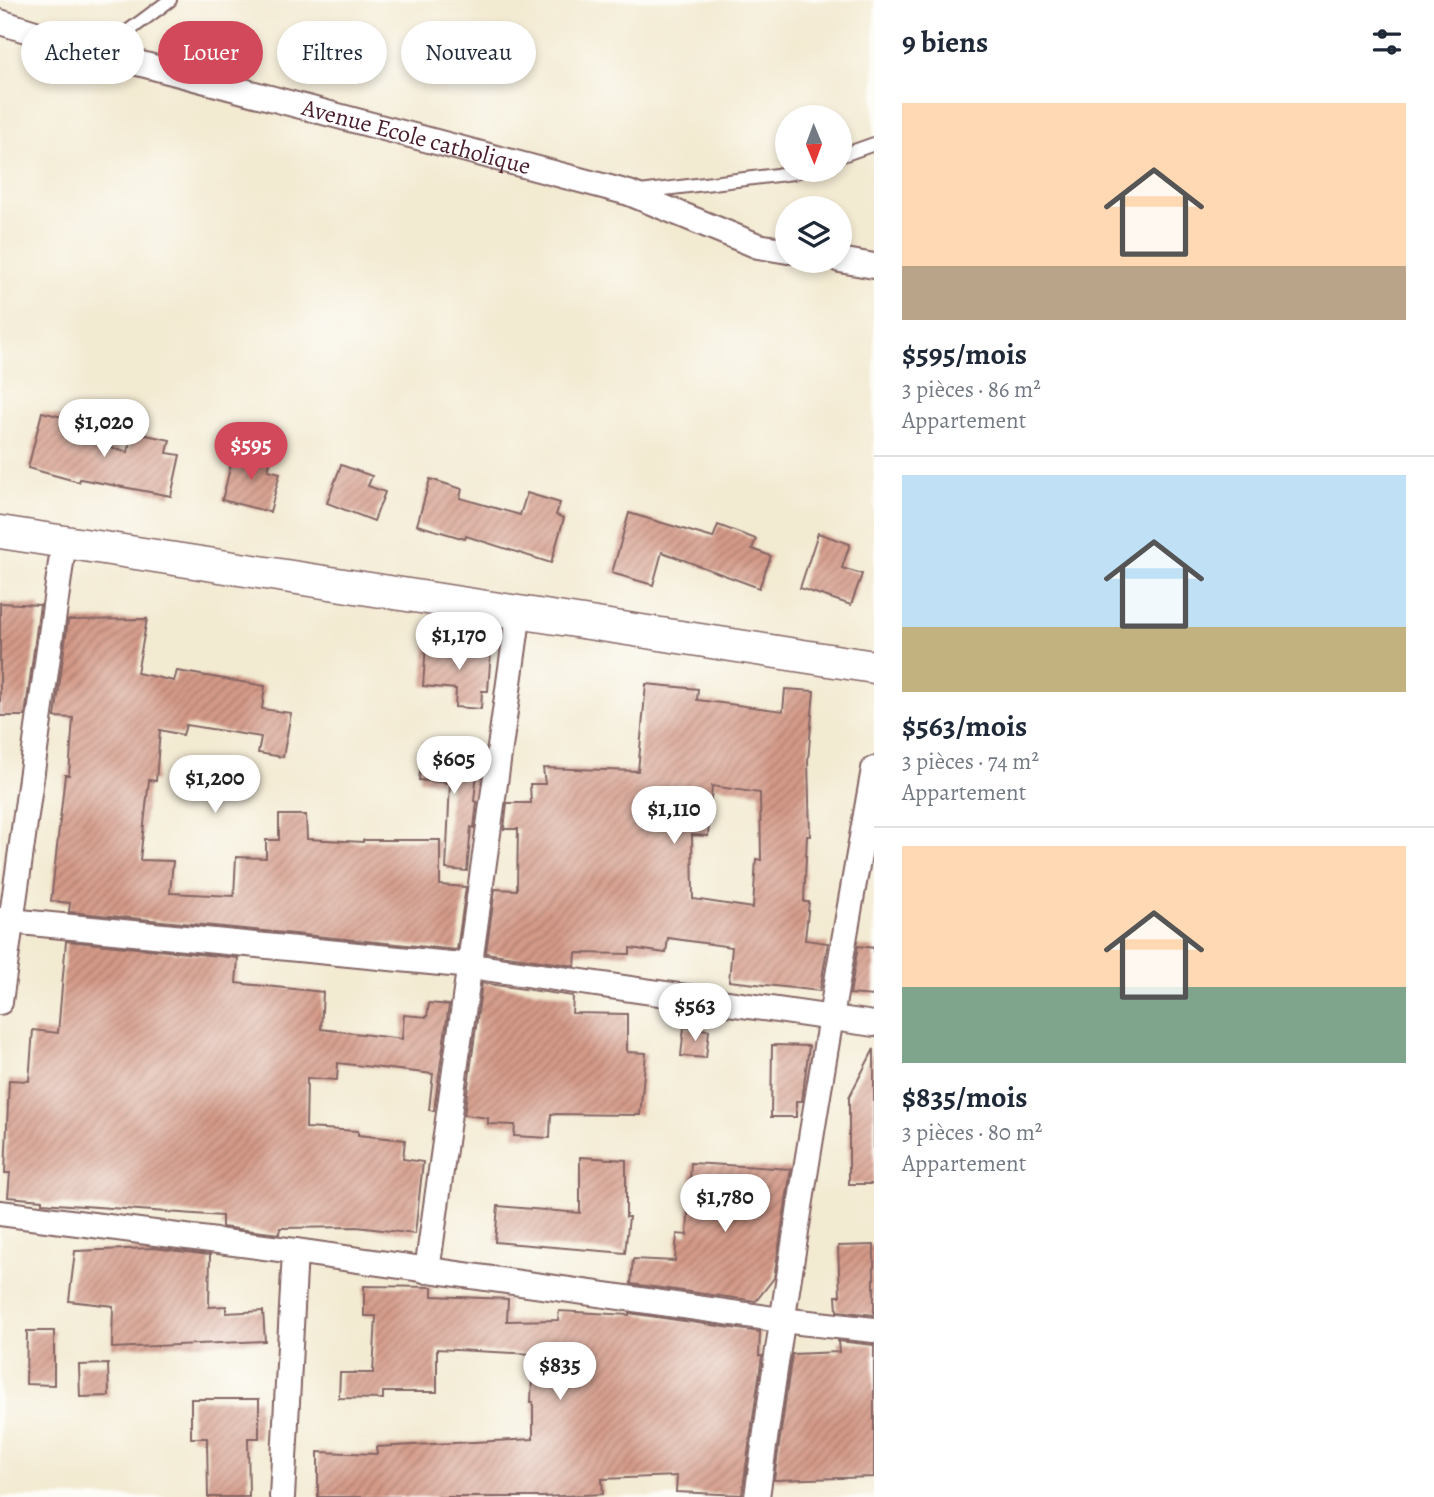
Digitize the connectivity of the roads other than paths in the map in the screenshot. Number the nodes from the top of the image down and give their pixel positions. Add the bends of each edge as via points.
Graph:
1 (170, 0) edge
2 (142, 21) edge
3 (0, 22) edge
4 (21, 29) edge
5 (21, 40) edge
6 (0, 41) edge
7 (144, 64) edge
8 (874, 144) edge
9 (852, 152) edge
10 (775, 175) edge
11 (629, 193) junction
12 (775, 249) edge
13 (852, 262) edge
14 (874, 266) edge
15 (0, 532) edge
16 (64, 541) junction
17 (519, 611) junction
18 (874, 667) edge
19 (874, 769) edge
20 (6, 920) edge
21 (471, 966) junction
22 (0, 1002) edge
23 (830, 1019) junction
24 (874, 1024) edge
25 (0, 1213) edge
26 (295, 1251) junction
27 (427, 1272) junction
28 (781, 1320) junction
29 (874, 1330) edge
30 (282, 1497) edge
31 (757, 1497) edge

1 - 2 lane
3 - 4 street, Avenue Ecole catholique
5 - 6 street
7 - 11 street, Avenue Ecole catholique
8 - 9 lane
10 - 11 lane
11 - 12 street, Avenue Ecole catholique
13 - 14 street
15 - 16 street
16 - 17 street
16 - 20 street
17 - 18 street
17 - 21 street
19 - 23 street
20 - 21 street
20 - 22 street
21 - 23 street
21 - 27 street
23 - 24 street
23 - 28 street
25 - 26 street
26 - 27 street
26 - 30 street
27 - 28 street
28 - 29 street
28 - 31 street

